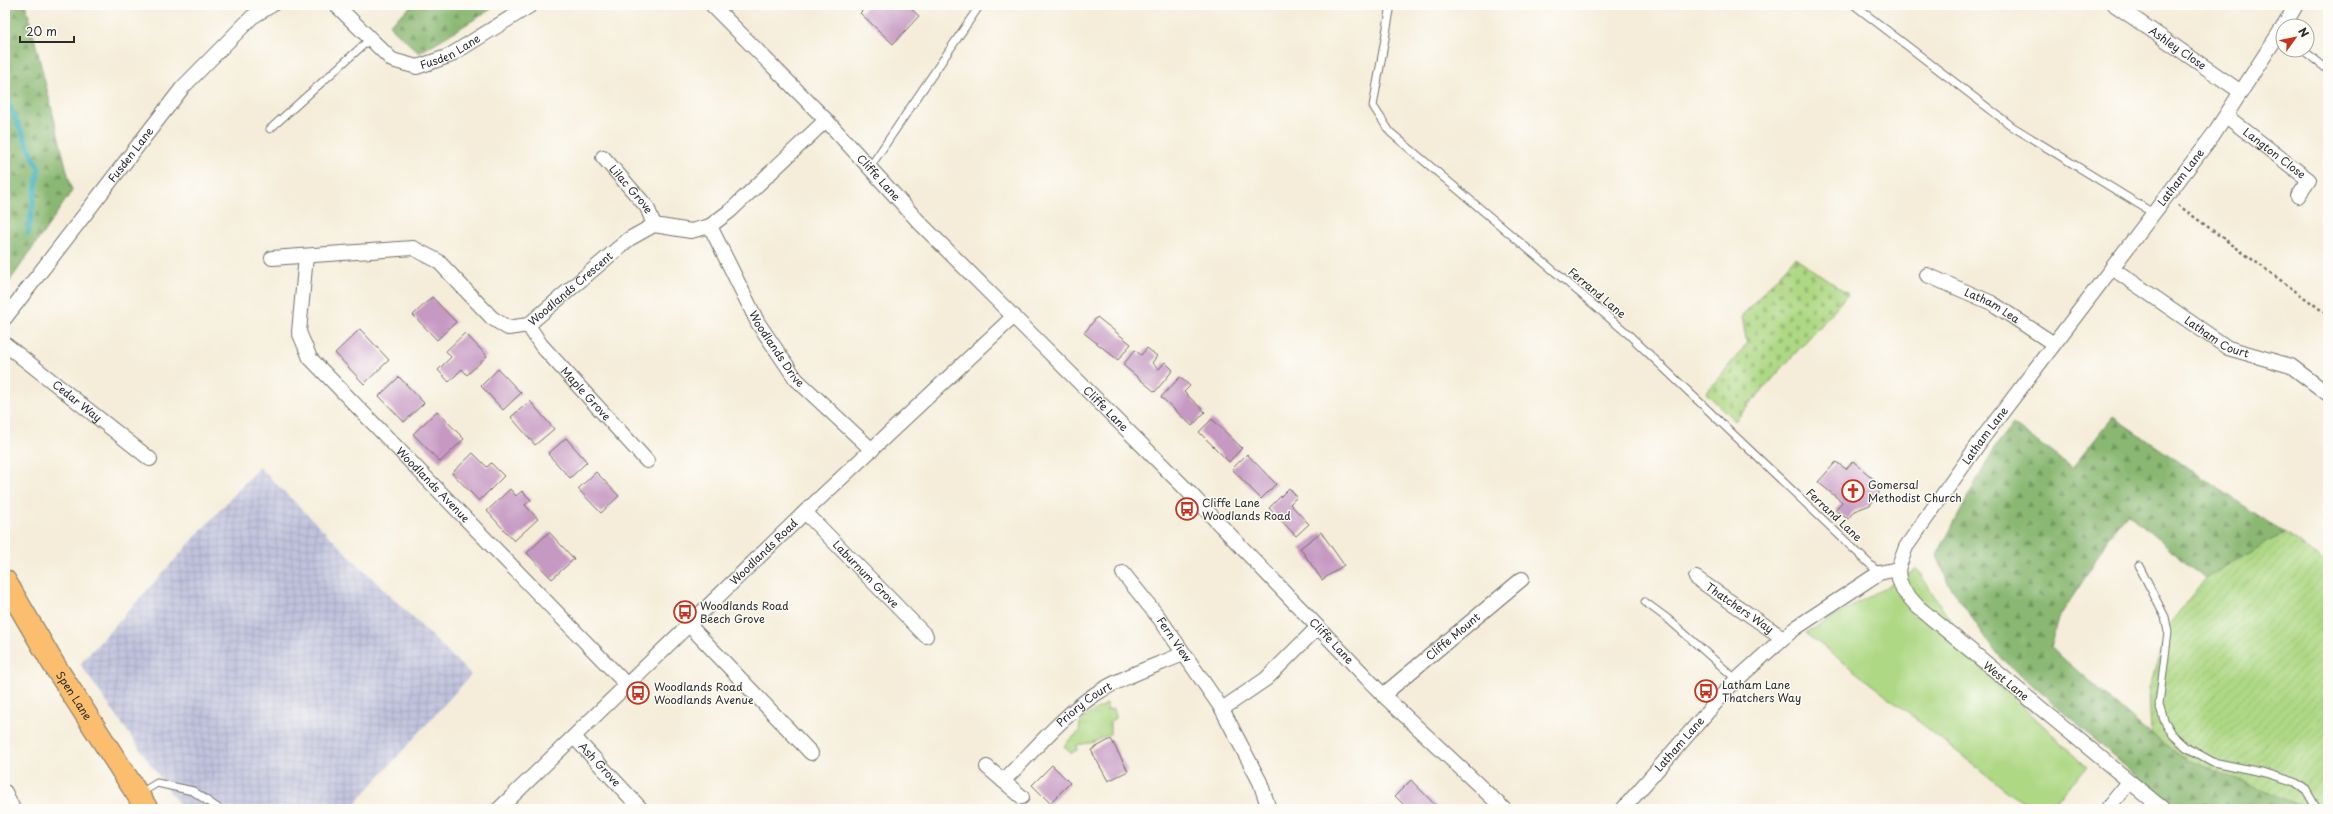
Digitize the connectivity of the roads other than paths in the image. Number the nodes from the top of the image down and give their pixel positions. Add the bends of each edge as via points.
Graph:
1 (272, 5) edge
2 (336, 5) edge
3 (530, 5) edge
4 (712, 5) edge
5 (980, 5) edge
6 (1391, 5) edge
7 (1854, 5) edge
8 (2114, 5) edge
9 (2296, 5) edge
10 (2289, 18) edge
11 (370, 39) junction
12 (2275, 41) edge
13 (2313, 58) edge
14 (2328, 70) edge
15 (2241, 92) junction
16 (2226, 116) junction
17 (826, 120) junction
18 (270, 129) dead end
19 (603, 157) dead end
20 (870, 167) junction
21 (2298, 196) dead end
22 (2153, 213) junction
23 (654, 225) junction
24 (710, 226) junction
25 (306, 256) junction
26 (272, 258) dead end
27 (2112, 268) junction
28 (1926, 275) dead end
29 (1014, 316) junction
30 (5, 318) edge
31 (528, 325) junction
32 (5, 344) edge
33 (2054, 344) junction
34 (2328, 394) edge
35 (872, 450) junction
36 (150, 459) dead end
37 (647, 461) dead end
38 (805, 512) junction
39 (2139, 566) dead end
40 (1898, 569) junction
41 (1879, 572) junction
42 (1123, 574) dead end
43 (1696, 578) dead end
44 (1522, 579) dead end
45 (5, 581) edge
46 (1645, 602) dead end
47 (689, 625) junction
48 (1318, 627) junction
49 (926, 636) dead end
50 (1783, 638) junction
51 (1183, 654) junction
52 (1737, 680) junction
53 (628, 686) junction
54 (1384, 695) junction
55 (1222, 709) junction
56 (575, 738) junction
57 (811, 753) dead end
58 (987, 767) dead end
59 (1003, 781) junction
60 (2129, 782) junction
61 (5, 792) edge
62 (1022, 797) dead end
63 (142, 802) edge
64 (13, 809) edge
65 (219, 809) edge
66 (499, 809) edge
67 (641, 809) edge
68 (1269, 809) edge
69 (1504, 809) edge
70 (1623, 809) edge
71 (2107, 809) edge
72 (2163, 809) edge
73 (2317, 809) edge

1 - 30 street, Fusden Lane via 252,17 183,87
2 - 11 street, Fusden Lane
3 - 11 street, Fusden Lane via 448,56 418,67 392,60
4 - 17 street, Cliffe Lane
5 - 20 lane
6 - 41 lane, Ferrand Lane via 1372,106 1390,132 1627,333
7 - 22 lane via 2013,127
8 - 15 street, Ashley Close
9 - 10 street, Latham Lane
11 - 18 lane
12 - 15 street, Latham Lane
13 - 14 lane
15 - 16 street, Latham Lane
16 - 21 street, Langton Close via 2308,180
16 - 22 street, Latham Lane
17 - 20 street, Cliffe Lane
17 - 24 street via 730,211
19 - 23 street, Lilac Grove via 647,207
20 - 29 street, Cliffe Lane via 920,223
22 - 27 street, Latham Lane
23 - 24 street via 691,231
23 - 31 street, Woodlands Crescent via 629,239
24 - 35 street, Woodlands Drive via 758,323 796,379
25 - 26 street, Woodlands Crescent
25 - 31 street, Woodlands Crescent via 413,248 438,260 492,318 508,328
25 - 53 street, Woodlands Avenue via 299,332 310,358
27 - 33 street, Latham Lane
27 - 34 street, Latham Court via 2228,348 2291,366
28 - 33 street, Latham Lea via 1992,303
29 - 35 street, Woodlands Road
29 - 48 street, Cliffe Lane via 1183,486
31 - 37 street, Maple Grove via 541,345
32 - 36 street, Cedar Way
33 - 40 street, Latham Lane via 1982,439 1906,547
35 - 38 street, Woodlands Road
38 - 47 street, Woodlands Road
38 - 49 street, Laburnum Grove
39 - 73 lane via 2165,617 2168,632 2159,704 2164,720 2173,735 2186,747 2213,762 2295,782 2306,790
40 - 41 street, Latham Lane
40 - 60 street, West Lane via 1902,590 1918,607
41 - 50 street, Latham Lane
42 - 51 street, Fern View
43 - 50 street, Thatchers Way
44 - 54 street, Cliffe Mount
45 - 63 main road, Spen Lane via 54,665
46 - 52 lane
47 - 53 street, Woodlands Road
47 - 57 street
48 - 54 street, Cliffe Lane
48 - 55 street via 1266,679
50 - 52 street, Latham Lane
51 - 55 street, Fern View
51 - 59 street, Priory Court via 1133,675 1093,696 1073,712
52 - 70 street, Latham Lane
53 - 56 street, Woodlands Road
54 - 69 street, Cliffe Lane
55 - 68 street, Fern View via 1260,782
56 - 66 street, Woodlands Road
56 - 67 street, Ash Grove
58 - 59 street
59 - 62 street
60 - 71 street
60 - 72 street, West Lane
61 - 64 street
63 - 65 lane via 157,783 193,791

